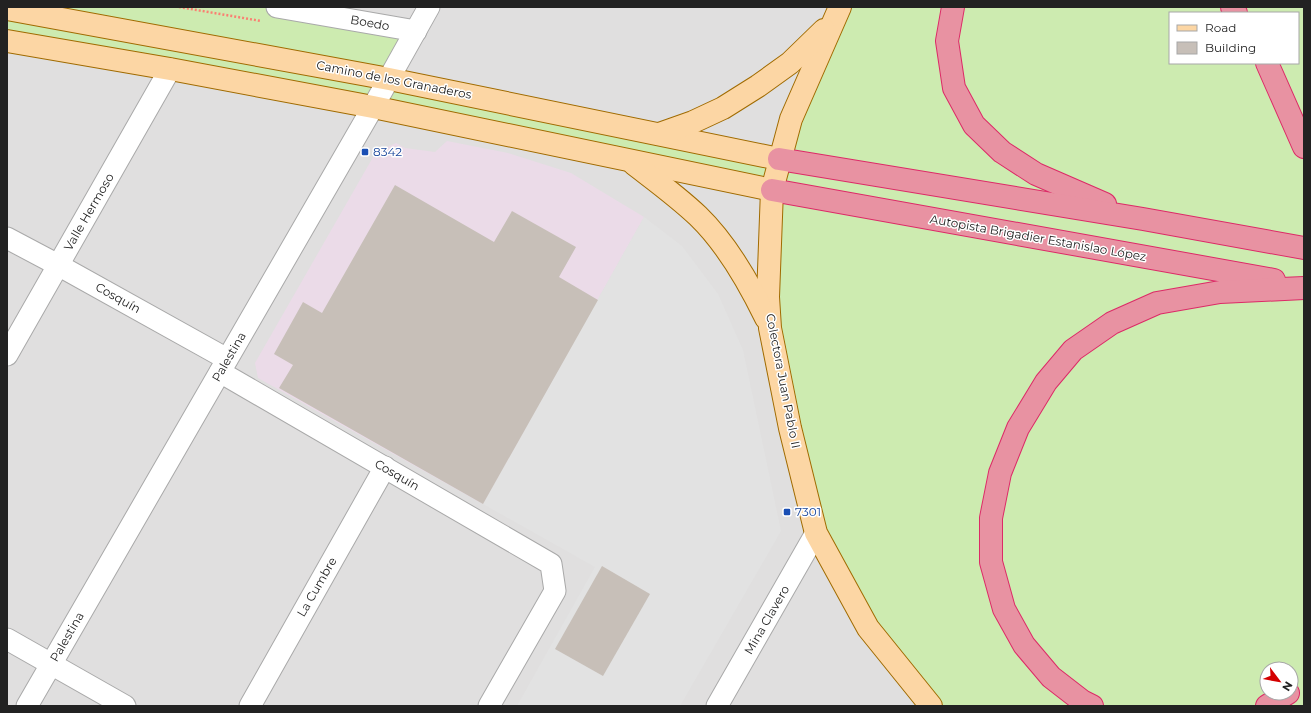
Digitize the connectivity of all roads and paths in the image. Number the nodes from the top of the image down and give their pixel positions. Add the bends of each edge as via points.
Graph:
1 (277, 7) edge
2 (429, 7) edge
3 (952, 7) edge
4 (7, 9) edge
5 (836, 15) edge
6 (416, 31) junction
7 (7, 41) edge
8 (1267, 64) edge
9 (170, 69) junction
10 (389, 79) junction
11 (373, 107) junction
12 (659, 134) junction
13 (1304, 147) edge
14 (779, 159) junction
15 (630, 161) junction
16 (772, 190) junction
17 (1143, 219) junction
18 (7, 238) edge
19 (1304, 248) edge
20 (58, 265) junction
21 (1304, 287) edge
22 (770, 328) junction
23 (7, 355) edge
24 (224, 366) junction
25 (385, 467) junction
26 (816, 533) junction
27 (7, 639) edge
28 (51, 664) junction
29 (27, 706) edge
30 (126, 706) edge
31 (250, 706) edge
32 (489, 706) edge
33 (718, 706) edge
34 (930, 706) edge
35 (1092, 706) edge

1 - 6 street, Boedo
2 - 6 street, Palestina
3 - 17 highway via 947,41 954,88 974,125 1002,152 1036,174
4 - 10 main road, Camino de los Granaderos
5 - 12 main road via 790,63 758,86 722,108
5 - 14 main road, Colectora Juan Pablo II via 791,119
6 - 10 street, Palestina
7 - 9 main road
8 - 13 highway
9 - 11 main road
9 - 20 street, Valle Hermoso
10 - 11 street, Palestina
10 - 12 main road, Camino de los Granaderos
11 - 15 main road
11 - 24 street, Palestina
12 - 14 main road, Camino de los Granaderos
14 - 16 main road, Colectora Juan Pablo II
14 - 17 highway
15 - 16 main road
15 - 22 main road via 666,188 699,218 728,251 752,288
16 - 21 highway, Autopista Brigadier Estanislao López
16 - 22 main road, Colectora Juan Pablo II via 768,296
17 - 19 highway
18 - 20 street, Cosquín
20 - 23 street, Valle Hermoso
20 - 24 street, Cosquín
21 - 35 highway via 1220,292 1157,303 1112,323 1073,350 1046,382 1018,428 1000,473 991,518 990,562 1004,609 1024,645 1051,677
22 - 26 main road, Colectora Juan Pablo II via 790,428
24 - 25 street, Cosquín
24 - 28 street, Palestina
25 - 31 street, La Cumbre
25 - 32 street, Cosquín via 551,564 555,591
26 - 33 street, Mina Clavero
26 - 34 main road, Colectora Juan Pablo II via 868,628
27 - 28 street
28 - 29 street, Palestina
28 - 30 street

